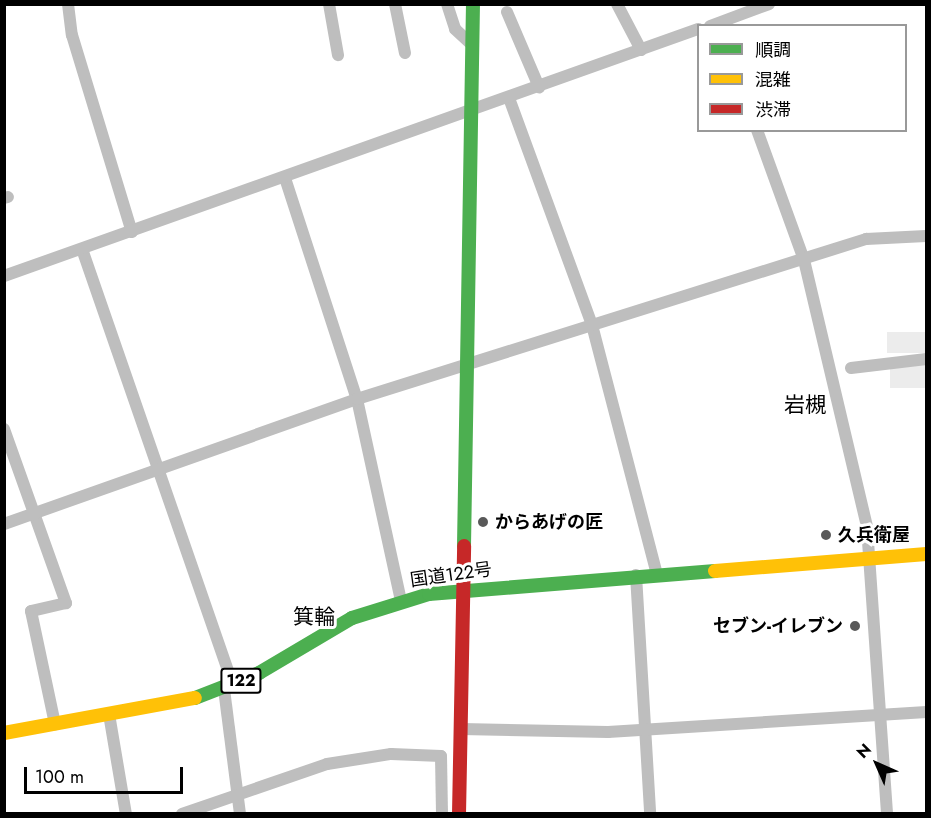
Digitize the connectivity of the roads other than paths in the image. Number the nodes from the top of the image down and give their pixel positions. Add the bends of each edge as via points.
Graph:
1 (68, 4) edge
2 (329, 4) edge
3 (395, 4) edge
4 (447, 4) edge
5 (473, 4) edge
6 (617, 4) edge
7 (769, 4) edge
8 (507, 12) dead end
9 (716, 24) edge
10 (697, 30) edge
11 (472, 45) junction
12 (641, 50) junction
13 (405, 53) dead end
14 (338, 55) dead end
15 (539, 87) junction
16 (509, 98) junction
17 (470, 111) junction
18 (758, 132) edge
19 (285, 178) junction
20 (132, 232) junction
21 (927, 236) edge
22 (82, 249) junction
23 (804, 260) junction
24 (4, 276) edge
25 (592, 325) junction
26 (927, 358) edge
27 (466, 365) junction
28 (851, 368) dead end
29 (357, 399) junction
30 (4, 429) edge
31 (159, 469) junction
32 (34, 513) junction
33 (4, 524) edge
34 (927, 554) edge
35 (872, 557) junction
36 (657, 574) junction
37 (636, 575) junction
38 (462, 590) junction
39 (402, 600) junction
40 (228, 687) junction
41 (927, 712) edge
42 (109, 714) junction
43 (882, 715) junction
44 (56, 724) junction
45 (461, 729) junction
46 (644, 729) junction
47 (4, 733) edge
48 (240, 794) junction
49 (126, 813) edge
50 (182, 813) edge
51 (240, 813) edge
52 (442, 813) edge
53 (459, 813) edge
54 (650, 813) edge
55 (887, 813) edge

1 - 20 street via 72,35
2 - 14 street
3 - 13 street
4 - 11 street via 455,29
5 - 11 main road
6 - 12 street
7 - 9 street
8 - 15 street
10 - 12 street
11 - 17 main road
12 - 15 street
15 - 16 street
16 - 17 street
16 - 25 street
17 - 19 street
17 - 27 main road
18 - 23 street
19 - 20 street
19 - 29 street
20 - 22 street
21 - 23 street via 867,239
22 - 24 street
22 - 31 street
23 - 25 street
23 - 35 street
25 - 27 street
25 - 36 street
26 - 28 street
27 - 29 street
27 - 38 main road
29 - 31 street
29 - 39 street
30 - 32 street
31 - 32 street
31 - 40 street
32 - 33 street
32 - 44 street via 66,603 31,611
34 - 35 main road, 国道122号 / 122
35 - 36 main road, 国道122号 / 122
35 - 43 street
36 - 37 main road, 国道122号 / 122
37 - 38 main road, 国道122号 / 122
37 - 46 street
38 - 39 main road, 国道122号 / 122
38 - 45 main road
39 - 40 main road, 国道122号 / 122 via 344,622
40 - 42 main road, 国道122号 / 122
40 - 48 street
41 - 43 street
42 - 44 main road, 国道122号 / 122
42 - 49 street
43 - 46 street
43 - 55 street
44 - 47 main road, 国道122号 / 122
45 - 46 street
45 - 53 main road
46 - 54 street
48 - 50 street
48 - 51 street
48 - 52 street via 327,764 391,754 441,756

